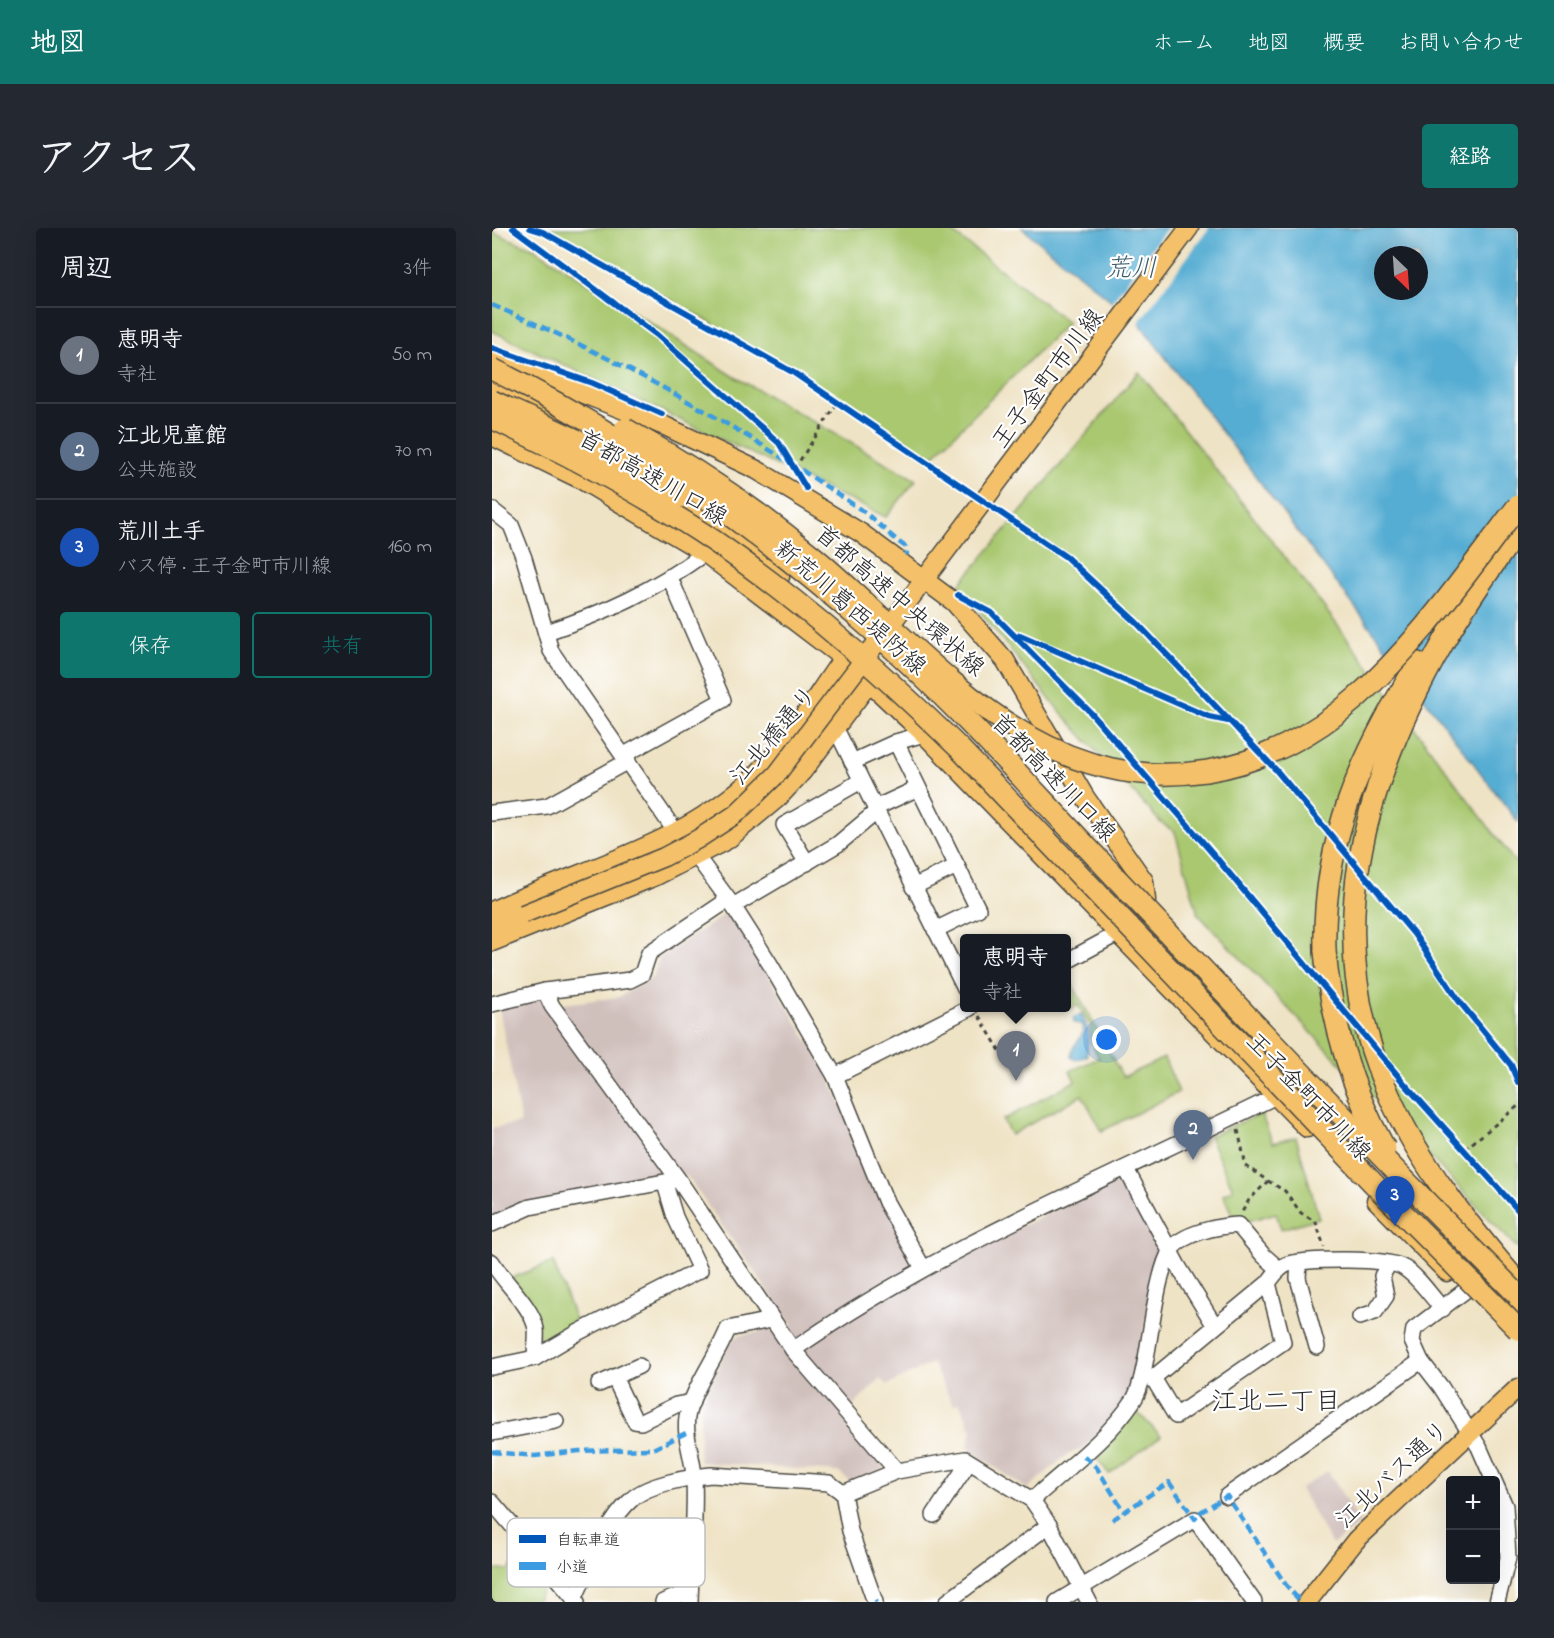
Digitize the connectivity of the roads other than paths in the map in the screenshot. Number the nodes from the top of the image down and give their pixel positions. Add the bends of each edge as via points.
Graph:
1 (1189, 228) edge
2 (492, 358) edge
3 (492, 367) edge
4 (492, 378) edge
5 (492, 389) edge
6 (492, 401) edge
7 (492, 418) edge
8 (492, 436) edge
9 (714, 505) junction
10 (1518, 506) edge
11 (492, 510) edge
12 (1518, 513) edge
13 (1518, 521) edge
14 (1518, 529) edge
15 (705, 553) junction
16 (944, 556) joint
17 (670, 578) junction
18 (926, 579) junction
19 (547, 632) junction
20 (856, 641) junction
21 (843, 658) junction
22 (883, 664) junction
23 (870, 681) junction
24 (835, 727) junction
25 (924, 734) junction
26 (896, 742) junction
27 (781, 747) junction
28 (626, 758) junction
29 (852, 762) junction
30 (802, 772) junction
31 (861, 781) junction
32 (918, 788) junction
33 (875, 810) junction
34 (492, 813) edge
35 (677, 834) junction
36 (697, 857) junction
37 (807, 862) junction
38 (957, 866) junction
39 (913, 887) junction
40 (731, 903) junction
41 (492, 911) edge
42 (1133, 918) junction
43 (492, 927) edge
44 (935, 930) junction
45 (1119, 933) junction
46 (492, 942) edge
47 (1071, 959) edge
48 (960, 979) edge
49 (545, 991) junction
50 (492, 1004) edge
51 (964, 1012) edge
52 (835, 1076) junction
53 (1278, 1086) junction
54 (1126, 1168) junction
55 (672, 1181) junction
56 (492, 1224) edge
57 (1170, 1251) junction
58 (492, 1262) edge
59 (1299, 1263) junction
60 (1388, 1264) junction
61 (923, 1268) junction
62 (1279, 1269) junction
63 (1268, 1283) junction
64 (1518, 1283) edge
65 (1466, 1290) junction
66 (1518, 1295) edge
67 (1443, 1309) junction
68 (1518, 1312) edge
69 (1360, 1317) dead end
70 (1518, 1319) edge
71 (770, 1320) junction
72 (1215, 1326) junction
73 (1518, 1329) edge
74 (1518, 1339) edge
75 (1317, 1347) dead end
76 (793, 1350) junction
77 (535, 1358) junction
78 (1421, 1360) junction
79 (639, 1366) dead end
80 (492, 1367) edge
81 (614, 1377) junction
82 (1148, 1378) junction
83 (600, 1384) dead end
84 (1518, 1388) edge
85 (692, 1402) junction
86 (556, 1421) dead end
87 (492, 1433) edge
88 (1470, 1434) junction
89 (969, 1462) junction
90 (897, 1471) junction
91 (694, 1476) junction
92 (843, 1493) junction
93 (1227, 1496) dead end
94 (1032, 1500) junction
95 (492, 1502) edge
96 (934, 1515) dead end
97 (618, 1518) edge
98 (693, 1518) edge
99 (507, 1520) edge
100 (1049, 1525) junction
101 (1513, 1557) edge
102 (564, 1587) edge
103 (1082, 1587) junction
104 (690, 1597) edge
105 (575, 1600) edge
106 (663, 1602) edge
107 (875, 1602) edge
108 (947, 1602) edge
109 (1057, 1602) edge
110 (1089, 1602) edge
111 (1254, 1602) edge
112 (1307, 1602) edge
113 (1497, 1602) edge

1 - 16 main road, 王子金町市川線
2 - 18 main road via 719,451 831,513
3 - 9 highway, 首都高速川口線, bridge via 609,433
3 - 10 highway, 首都高速中央環状線, bridge via 615,423 708,479 813,557 961,688 1013,728 1065,756 1125,773 1176,774 1229,767 1272,752 1324,723 1362,693 1410,644
4 - 9 highway, bridge via 606,438
5 - 20 main road, 新荒川葛西堤防線 via 610,450 755,557
6 - 13 highway, 首都高速中央環状線, bridge via 596,449 727,527 1006,735 1048,758 1124,780 1176,782 1224,775 1269,761 1323,733 1359,706 1414,653
7 - 73 highway, 首都高速川口線, bridge via 589,467 714,541 821,622 897,688
8 - 15 main road, 新荒川葛西堤防線 via 580,479
9 - 66 highway, 首都高速川口線, bridge via 801,570 916,672
11 - 19 street via 511,525
12 - 70 highway, bridge via 1429,645 1358,773 1335,841 1324,932 1335,1017 1377,1134 1422,1209
14 - 64 highway via 1443,642 1394,742 1363,840 1352,912 1361,1005 1387,1092 1441,1184
15 - 17 street
15 - 21 main road, 新荒川葛西堤防線
16 - 18 main road, 江北橋通り
17 - 19 street via 606,612
17 - 28 street via 723,700
18 - 42 main road via 966,612 1005,660 1079,788 1144,880 1146,900
18 - 43 main road, 江北橋通り, bridge via 777,774 736,814 664,857
19 - 28 street via 551,651
20 - 21 main road
20 - 22 main road, 新荒川葛西堤防線
21 - 23 main road, 王子金町市川線
21 - 27 main road
22 - 23 main road
22 - 42 main road, 新荒川葛西堤防線
23 - 24 main road
23 - 25 main road, 王子金町市川線
24 - 29 street
24 - 30 main road
25 - 26 street
25 - 45 main road, 王子金町市川線
26 - 29 street
26 - 32 street
27 - 30 street
27 - 35 main road via 733,797
28 - 34 street via 547,806
28 - 35 street
29 - 31 street
30 - 36 main road via 753,820
31 - 33 street
31 - 37 street via 784,825
32 - 33 street
32 - 38 street
33 - 37 street via 837,844
33 - 39 street
35 - 41 main road
36 - 40 street
36 - 46 main road
37 - 40 street
38 - 39 street
38 - 44 street via 978,909
39 - 44 street
40 - 49 street via 649,953 642,974 630,980
40 - 52 street
42 - 45 main road
42 - 53 main road, 王子金町市川線
44 - 48 street
45 - 47 street
45 - 53 main road, 王子金町市川線
49 - 50 street
49 - 55 street
51 - 52 street
52 - 61 street via 886,1202
53 - 54 street via 1270,1099
53 - 65 main road, 王子金町市川線
53 - 68 main road, 王子金町市川線
54 - 57 street
54 - 61 street
55 - 56 street via 530,1207
55 - 71 street
55 - 77 street via 675,1217 699,1270
57 - 62 street via 1213,1226 1238,1225
57 - 72 street
57 - 82 street via 1161,1279
58 - 77 street via 502,1280 530,1310 536,1329
59 - 60 street via 1328,1260
59 - 62 street
59 - 75 street via 1298,1278
60 - 67 street via 1404,1267
60 - 69 street via 1382,1276 1386,1296 1375,1312
61 - 76 street via 850,1310
62 - 63 street
63 - 72 street
63 - 82 street via 1283,1342 1176,1416
65 - 67 street
65 - 74 main road, 王子金町市川線
67 - 78 street via 1414,1329 1412,1341
71 - 76 street
71 - 85 street via 728,1329
72 - 82 street
76 - 90 street
77 - 80 street
78 - 88 street
78 - 93 street
79 - 81 street
81 - 83 street
81 - 85 street via 635,1421
82 - 94 street via 1094,1448
84 - 88 main road, 江北バス通り
85 - 91 street via 686,1433
86 - 87 street
88 - 101 street via 1487,1462 1505,1506
88 - 112 main road, 江北バス通り via 1351,1546
89 - 90 street via 964,1459
89 - 94 street
89 - 96 street
90 - 92 street
91 - 92 street via 829,1483
91 - 97 street via 632,1498
91 - 98 street
92 - 107 street via 850,1531
94 - 100 street
95 - 99 street
100 - 103 street
100 - 108 street
101 - 113 street
102 - 105 street
103 - 109 street
103 - 110 street
103 - 111 street via 1195,1519
104 - 106 street

